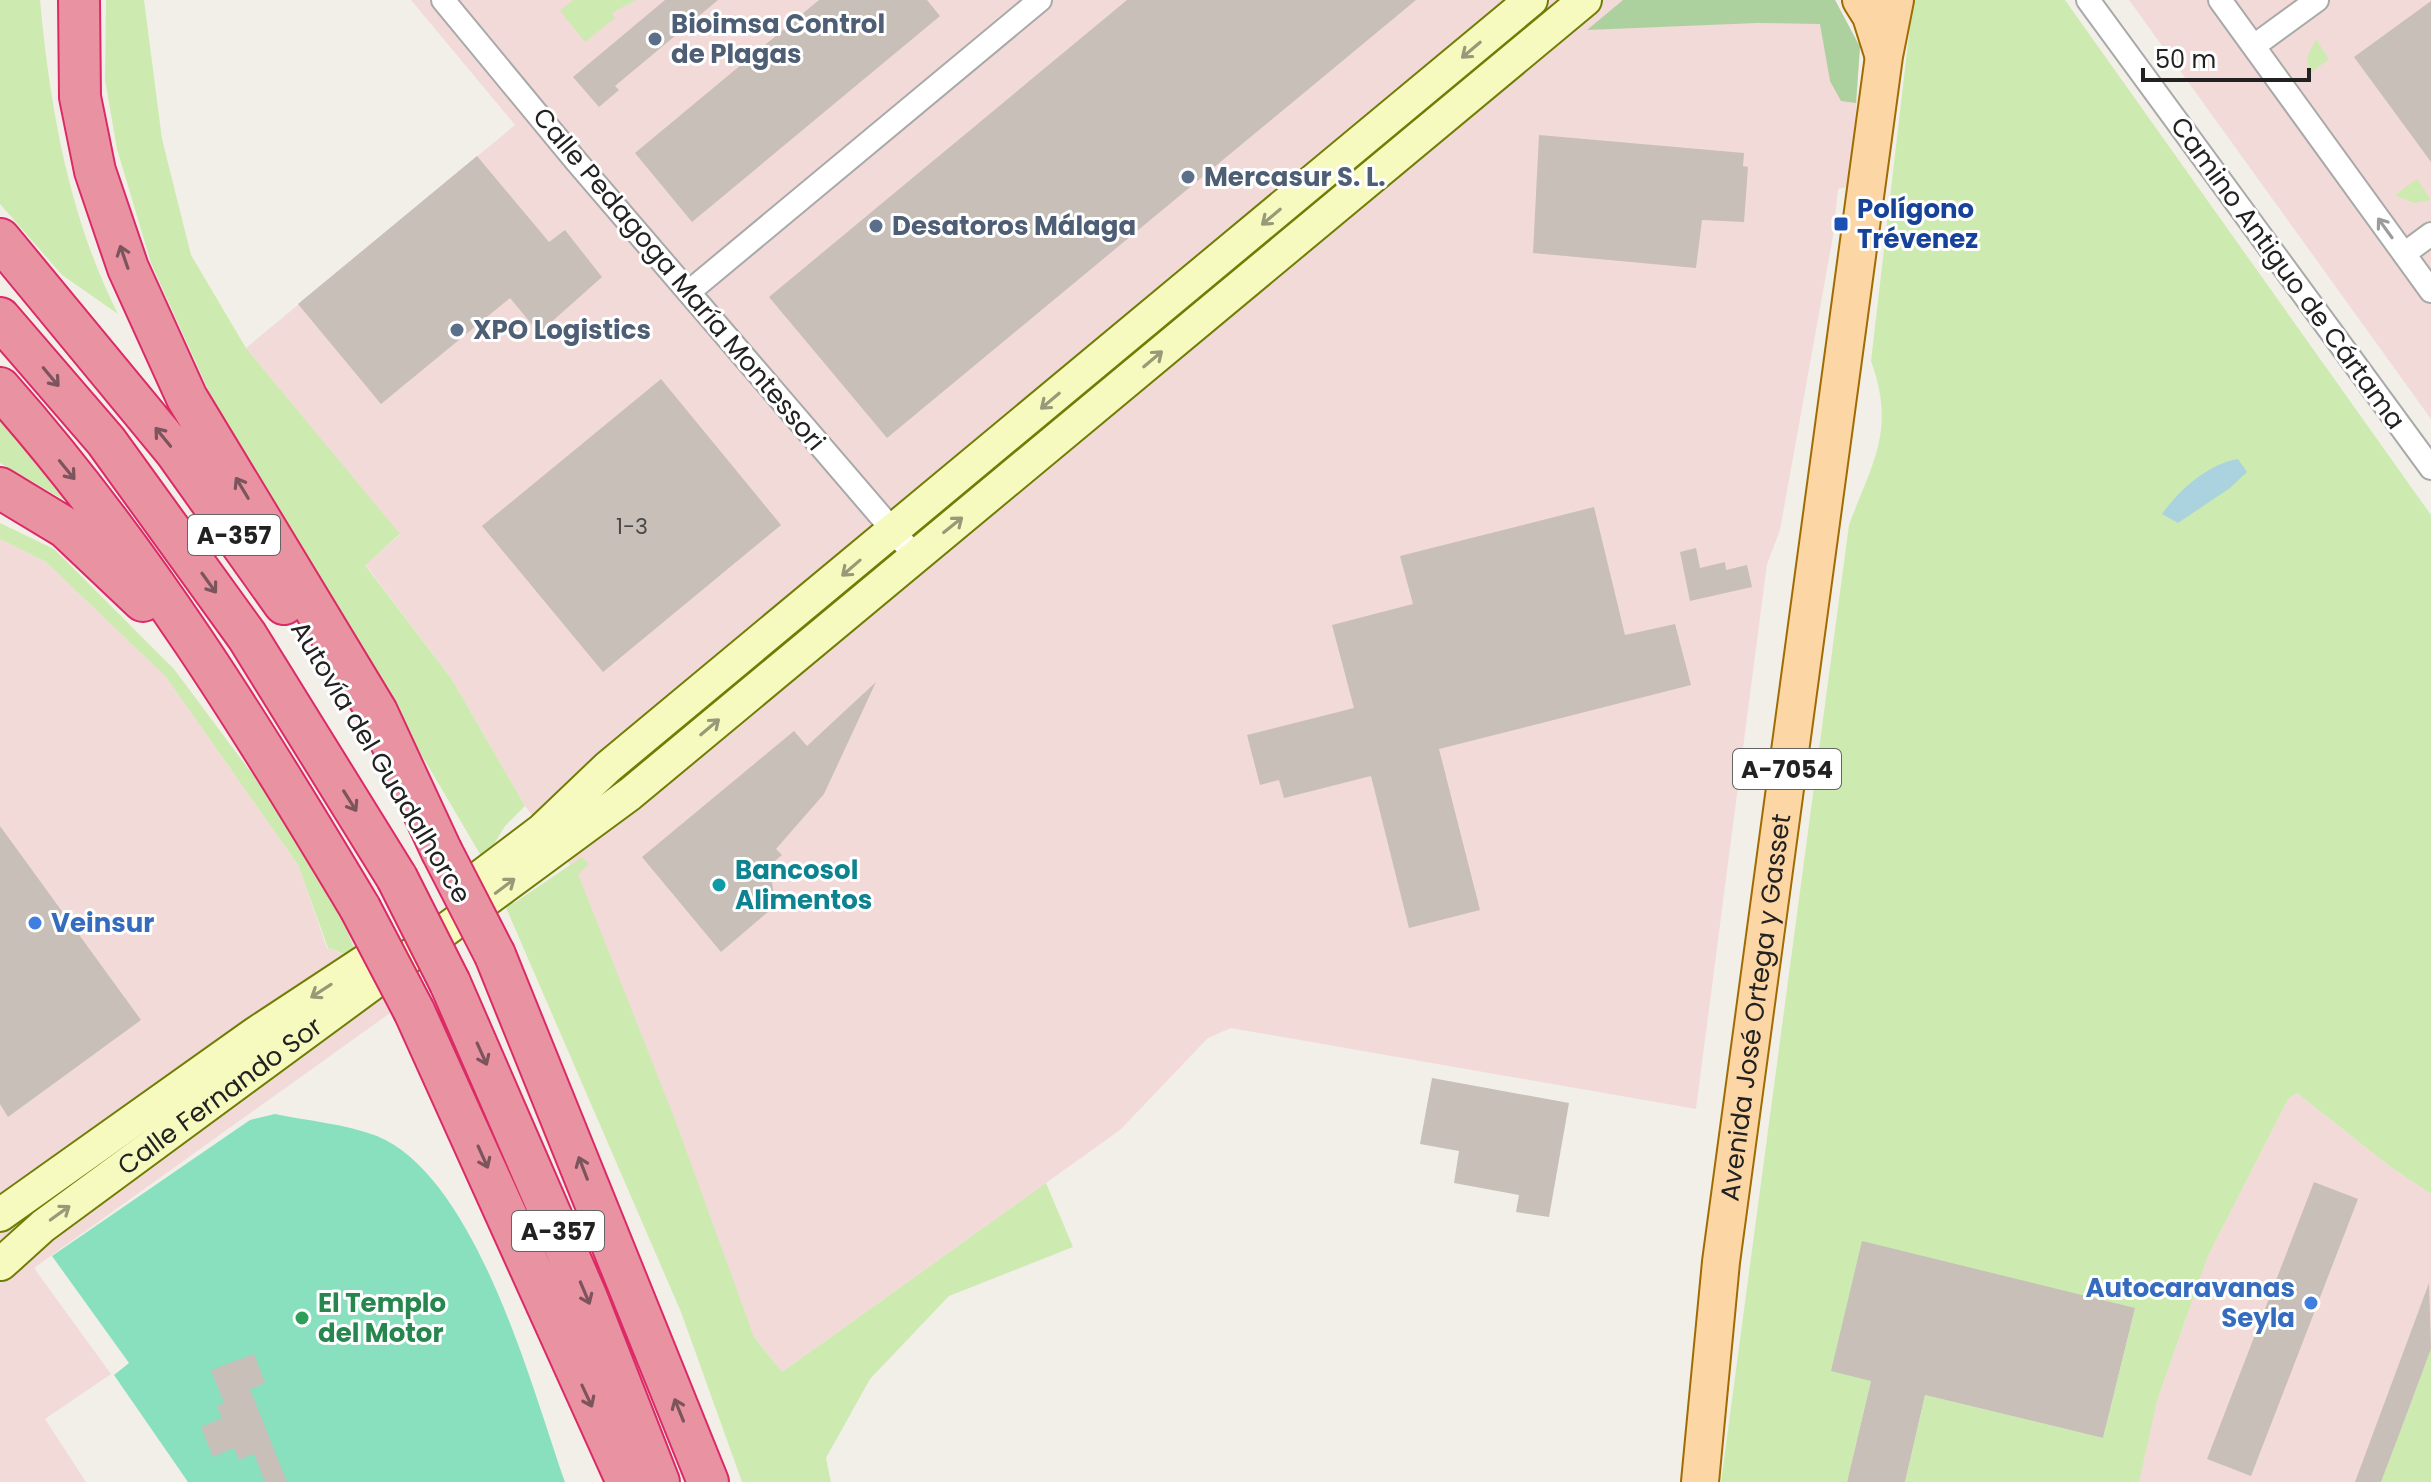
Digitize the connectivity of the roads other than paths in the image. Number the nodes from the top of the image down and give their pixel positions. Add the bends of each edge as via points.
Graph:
1 (59, 0) edge
2 (79, 0) edge
3 (443, 0) edge
4 (1040, 0) edge
5 (1531, 0) edge
6 (1861, 0) edge
7 (1895, 0) edge
8 (2088, 0) edge
9 (2220, 0) edge
10 (2317, 0) edge
11 (1576, 3) edge
12 (2254, 46) junction
13 (1884, 56) junction
14 (80, 97) junction
15 (2431, 234) edge
16 (0, 239) edge
17 (2404, 254) junction
18 (690, 291) junction
19 (2431, 291) edge
20 (0, 318) edge
21 (0, 388) edge
22 (2431, 468) edge
23 (0, 488) edge
24 (892, 532) junction
25 (915, 556) junction
26 (276, 767) junction
27 (441, 850) junction
28 (436, 924) junction
29 (0, 1215) edge
30 (0, 1265) edge
31 (627, 1482) edge
32 (659, 1482) edge
33 (708, 1482) edge
34 (1700, 1482) edge

1 - 14 highway
2 - 14 highway
3 - 18 street, Calle Pedagoga María Montessori
4 - 18 street
5 -> 24 street
6 - 13 main road, Avenida José Ortega y Gasset / A-7054
7 - 13 main road, Avenida José Ortega y Gasset / A-7054
8 - 22 street, Camino Antiguo de Cártama
9 - 12 street
10 - 12 street
25 -> 11 street
17 -> 12 street
13 - 34 main road, Avenida José Ortega y Gasset / A-7054 via 1723,1247
27 -> 14 highway via 377,712 187,398 128,268 95,171
15 - 17 street
27 -> 16 highway, Autovía del Guadalhorce / A-357 via 289,611 175,451
17 - 19 street
18 - 24 street, Calle Pedagoga María Montessori
20 -> 32 highway, Autovía del Guadalhorce / A-357, bridge via 106,441 247,636 397,878 450,983 587,1298
21 -> 26 highway via 118,535
23 - 26 highway via 66,528 137,593
24 - 25 street, Calle Pedagoga María Montessori
24 -> 28 street via 608,767
28 -> 25 street via 630,794
26 -> 31 highway, bridge via 414,1011
33 -> 27 highway, Autovía del Guadalhorce / A-357, bridge via 567,1125 495,955
28 -> 29 street, Calle Fernando Sor
30 -> 28 street, Calle Fernando Sor via 43,1226

